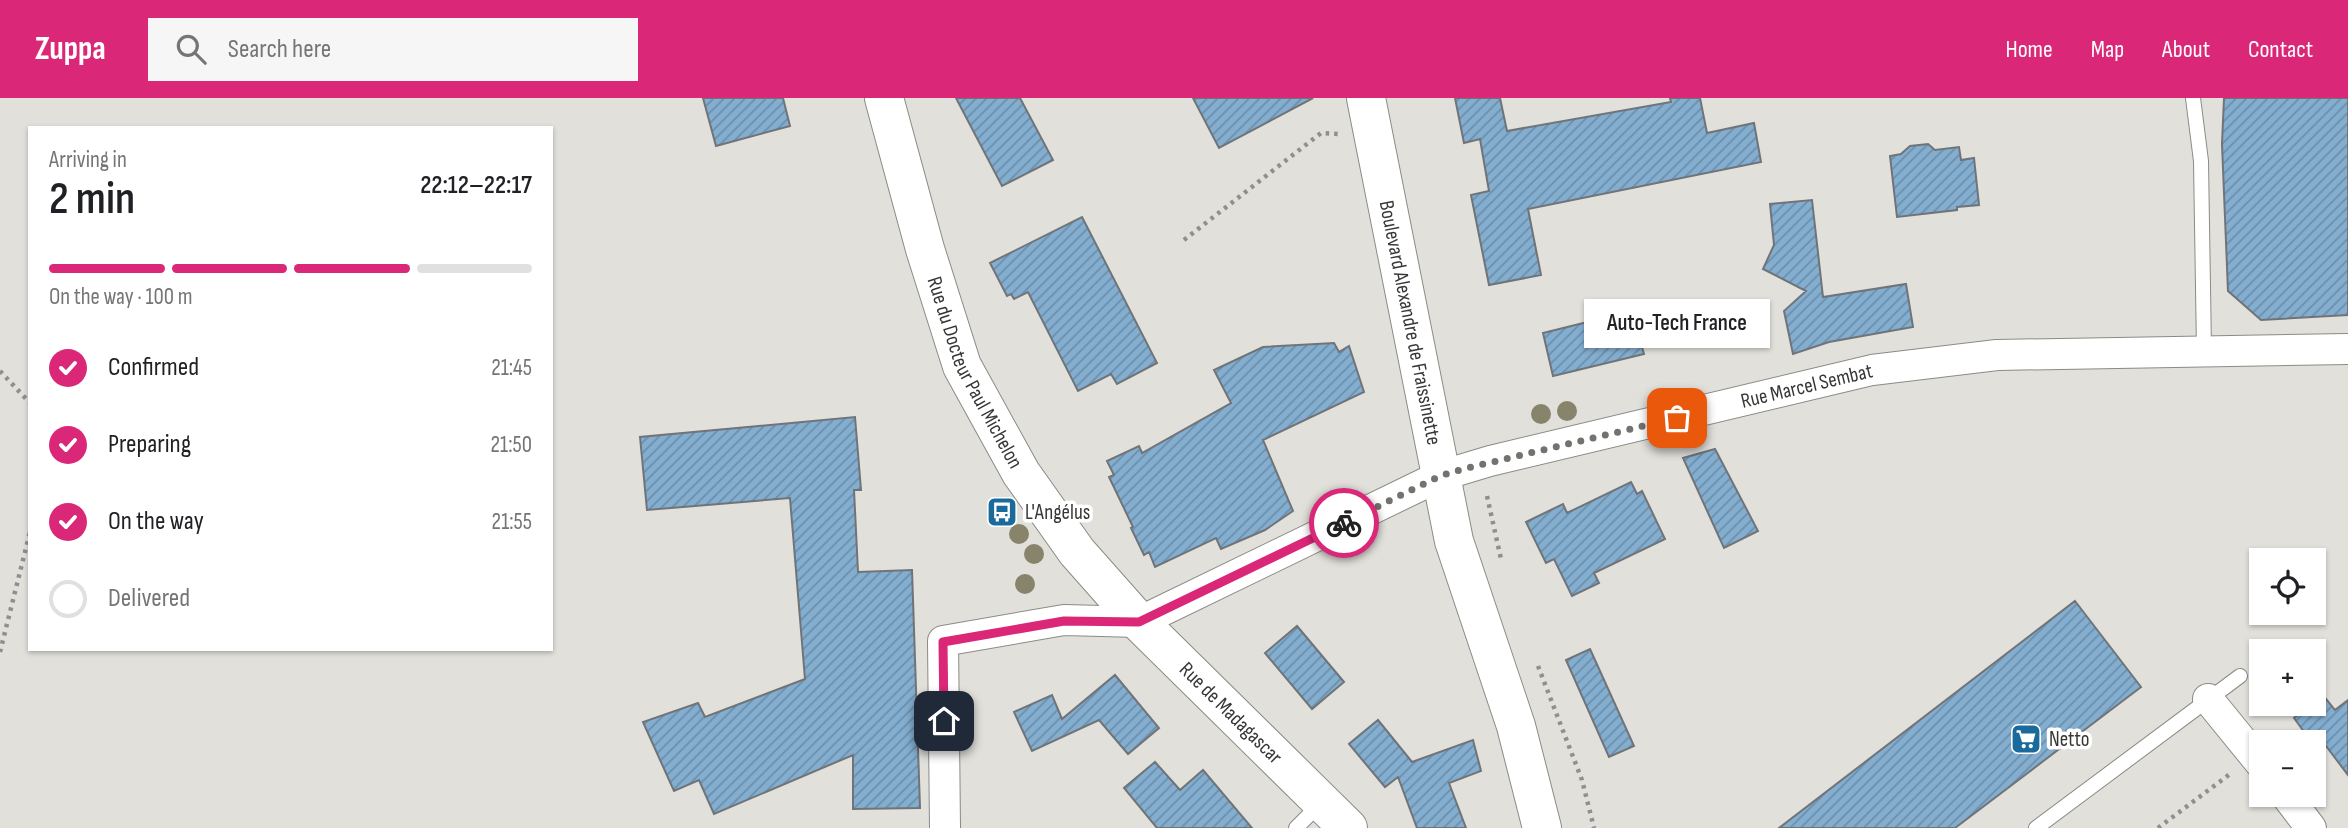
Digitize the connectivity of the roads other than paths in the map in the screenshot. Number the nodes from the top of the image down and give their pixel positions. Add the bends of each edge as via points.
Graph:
1 (884, 98) edge
2 (1366, 98) edge
3 (2193, 98) edge
4 (2348, 349) edge
5 (2204, 350) junction
6 (1440, 476) junction
7 (1139, 622) junction
8 (2240, 676) dead end
9 (2208, 699) junction
10 (2249, 749) edge
11 (2295, 807) edge
12 (1322, 819) edge
13 (944, 828) edge
14 (1542, 828) edge
15 (2036, 828) edge
16 (2311, 828) edge

1 - 7 street, Rue du Docteur Paul Michelon via 962,366 1021,473 1077,552
2 - 6 street, Boulevard Alexandre de Fraissinette
3 - 5 lane via 2201,160
4 - 5 street, Rue Marcel Sembat
5 - 6 street, Rue Marcel Sembat via 1997,355 1872,370
6 - 7 street, Rue Marcel Sembat
6 - 14 street, Boulevard Alexandre de Fraissinette via 1454,541 1516,726
7 - 12 street, Rue de Madagascar
7 - 13 street via 1064,621 943,642
8 - 9 lane
9 - 10 street
9 - 15 lane
11 - 16 street

